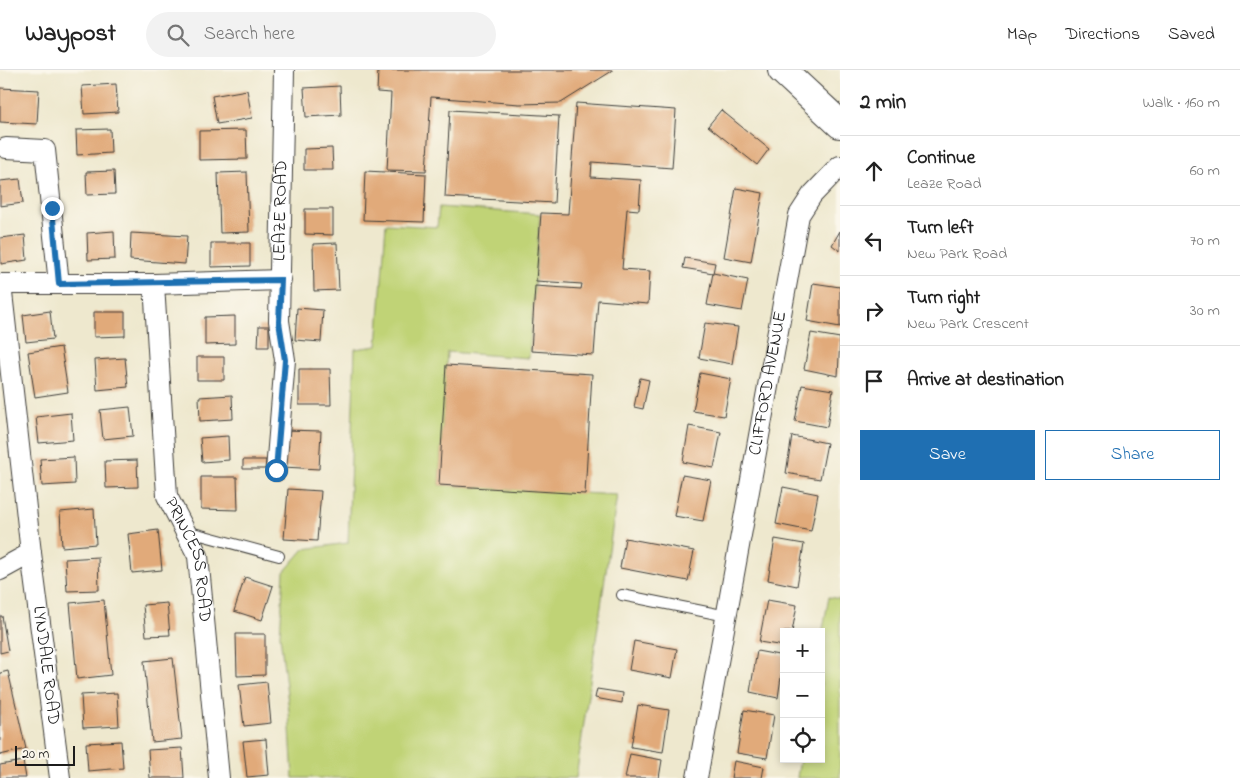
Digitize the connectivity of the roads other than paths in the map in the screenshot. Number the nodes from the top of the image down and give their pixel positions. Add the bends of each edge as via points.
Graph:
1 (284, 70) edge
2 (782, 70) edge
3 (840, 124) edge
4 (6, 148) dead end
5 (840, 166) edge
6 (281, 280) junction
7 (0, 284) edge
8 (59, 284) junction
9 (154, 284) junction
10 (276, 470) dead end
11 (186, 531) junction
12 (31, 553) junction
13 (279, 556) dead end
14 (0, 570) edge
15 (622, 595) dead end
16 (727, 616) junction
17 (60, 778) edge
18 (219, 778) edge
19 (697, 778) edge

1 - 6 street, LEAZE ROAD
2 - 3 main road
4 - 8 street via 45,150
5 - 16 street, CLIFFORD AVENUE via 812,195 799,215
6 - 9 street
6 - 10 street, LEAZE ROAD via 279,322 285,360
7 - 8 street
7 - 12 street, LYNDALE ROAD
8 - 9 street
9 - 11 street, PRINCESS ROAD via 167,496
11 - 13 lane
11 - 18 street, PRINCESS ROAD via 198,556
12 - 14 street
12 - 17 street, LYNDALE ROAD
15 - 16 lane
16 - 19 street, CLIFFORD AVENUE

